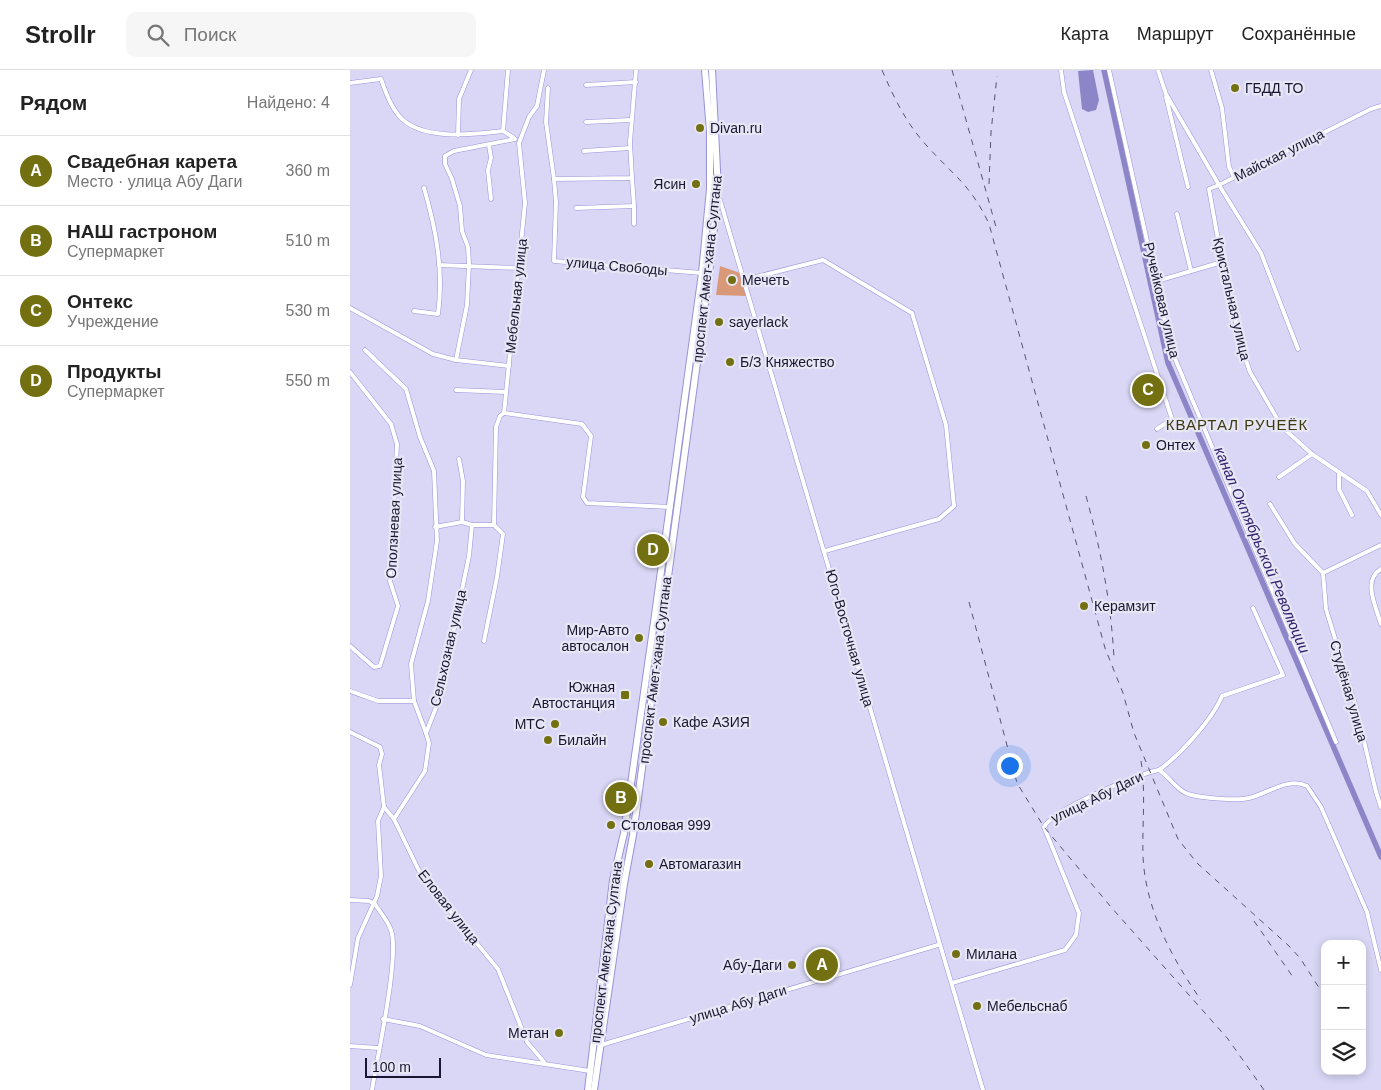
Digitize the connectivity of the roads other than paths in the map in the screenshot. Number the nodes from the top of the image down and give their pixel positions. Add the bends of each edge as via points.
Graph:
1 (471, 70) edge
2 (508, 70) edge
3 (544, 70) edge
4 (636, 70) edge
5 (705, 70) edge
6 (712, 70) edge
7 (1061, 70) edge
8 (1109, 70) edge
9 (1158, 70) edge
10 (1211, 70) edge
11 (350, 82) edge
12 (636, 82) junction
13 (586, 84) dead end
14 (548, 88) dead end
15 (1166, 94) junction
16 (1381, 106) edge
17 (631, 120) junction
18 (586, 122) dead end
19 (503, 131) junction
20 (458, 135) junction
21 (515, 139) junction
22 (519, 143) junction
23 (489, 145) junction
24 (630, 148) junction
25 (584, 152) dead end
26 (1234, 177) junction
27 (632, 178) junction
28 (554, 179) junction
29 (1219, 185) junction
30 (1188, 187) dead end
31 (424, 188) dead end
32 (710, 189) junction
33 (718, 197) junction
34 (491, 198) dead end
35 (634, 206) junction
36 (576, 208) dead end
37 (1177, 214) dead end
38 (634, 224) dead end
39 (1222, 262) junction
40 (469, 264) junction
41 (439, 265) junction
42 (519, 268) junction
43 (1191, 271) junction
44 (702, 273) junction
45 (709, 274) junction
46 (744, 280) junction
47 (1156, 281) junction
48 (350, 308) edge
49 (414, 311) dead end
50 (1298, 349) dead end
51 (365, 350) dead end
52 (456, 360) junction
53 (509, 366) junction
54 (350, 372) edge
55 (456, 390) dead end
56 (506, 392) junction
57 (504, 413) junction
58 (1156, 429) dead end
59 (1312, 454) junction
60 (459, 459) dead end
61 (1339, 474) junction
62 (1279, 477) dead end
63 (1270, 504) dead end
64 (673, 507) junction
65 (1352, 515) dead end
66 (1381, 515) edge
67 (462, 522) junction
68 (472, 525) junction
69 (494, 525) junction
70 (436, 526) junction
71 (1381, 545) edge
72 (825, 551) junction
73 (1381, 569) edge
74 (1322, 573) junction
75 (1253, 608) dead end
76 (1381, 624) edge
77 (484, 641) dead end
78 (350, 646) edge
79 (350, 691) edge
80 (414, 702) junction
81 (350, 732) edge
82 (426, 733) junction
83 (1336, 742) dead end
84 (1159, 770) junction
85 (384, 807) junction
86 (1381, 807) edge
87 (394, 820) junction
88 (350, 900) edge
89 (376, 904) junction
90 (938, 945) junction
91 (1381, 970) edge
92 (952, 983) junction
93 (350, 985) edge
94 (384, 1019) junction
95 (598, 1044) junction
96 (350, 1046) edge
97 (378, 1048) junction
98 (544, 1062) junction
99 (594, 1072) junction
100 (372, 1090) edge
101 (588, 1090) edge
102 (594, 1090) edge
103 (983, 1090) edge

1 - 20 street via 459,99
2 - 19 street
3 - 22 street, Мебельная улица via 537,106
4 - 12 street
5 - 32 main road, проспект Аметхана Султана
6 - 33 main road, проспект Амет-хана Султана
7 - 58 street via 1064,92 1172,420
8 - 47 street, Ручейковая улица
9 - 15 street, Майская улица
10 - 26 street via 1222,108 1228,167
11 - 20 street via 381,79 389,103 403,120 440,134
12 - 13 street
12 - 17 street
14 - 28 street via 546,122
15 - 29 street, Майская улица
15 - 30 street, Майская улица
16 - 26 street, Майская улица
17 - 18 street
17 - 24 street
19 - 20 street
19 - 21 street
21 - 22 street
21 - 23 street
22 - 42 street, Мебельная улица via 525,203
23 - 34 street via 492,158 488,170
23 - 40 street via 454,151 445,156 460,206
24 - 25 street
24 - 27 street
26 - 29 street, Майская улица
27 - 28 street
27 - 35 street
28 - 44 street, улица Свободы via 554,261
29 - 39 street, Кристальная улица via 1209,188 1208,193
29 - 50 street via 1261,252
31 - 41 street via 437,234
32 - 33 street, Юго-Восточная улица
32 - 44 main road, проспект Аметхана Султана
33 - 45 main road, проспект Амет-хана Султана
33 - 46 street, Юго-Восточная улица
35 - 36 street
35 - 38 street
37 - 43 street
39 - 43 street
39 - 59 street, Кристальная улица via 1250,372 1282,427
40 - 41 street
40 - 42 street
40 - 52 street via 468,305
41 - 49 street via 442,288 438,314
42 - 53 street, Мебельная улица
43 - 47 street
44 - 45 street, улица Свободы
44 - 64 main road, проспект Аметхана Султана
45 - 64 main road, проспект Амет-хана Султана
46 - 72 street, Юго-Восточная улица
46 - 72 street via 823,260 912,313 943,415 954,506 939,519
47 - 83 street, Ручейковая улица via 1171,349
48 - 52 street via 433,354
51 - 70 street via 406,389 434,471
52 - 53 street
53 - 56 street, Мебельная улица
54 - 78 street, Оползневая улица via 391,424 397,444 390,581 398,606 380,666 374,667
55 - 56 street
56 - 57 street, Мебельная улица
57 - 64 street via 582,424 591,436 584,497 587,503
57 - 69 street, Мебельная улица via 496,427
59 - 61 street, Кристальная улица
59 - 62 street
60 - 67 street via 463,481
61 - 65 street via 1339,489
61 - 66 street, Кристальная улица via 1366,491
63 - 74 street via 1295,544
64 - 95 main road, проспект Амет-хана Султана via 634,825
64 - 95 main road, проспект Аметхана Султана via 624,833 614,880
67 - 68 street
67 - 70 street
68 - 69 street
68 - 82 street, Сельхозная улица via 469,556 439,700
69 - 77 street, Мебельная улица via 502,534
70 - 80 street via 437,541 428,602 410,664
71 - 74 street
72 - 90 street, Юго-Восточная улица
73 - 76 street via 1373,574 1370,582
74 - 86 street, Студёная улица via 1326,609 1356,707
75 - 84 street, улица Абу Даги via 1283,675 1222,696 1190,742
79 - 80 street via 378,701
80 - 82 street
81 - 85 street via 380,747
82 - 87 street, Сельхозная улица via 430,743 425,771
84 - 91 street, улица Абу Даги via 1178,788 1198,796 1248,798 1286,784 1301,783 1312,792 1367,912
84 - 92 street, улица Абу Даги via 1132,777 1097,794 1047,822 1044,827 1079,914 1076,936 1065,950
85 - 87 street, Еловая улица
85 - 89 street via 378,821 381,876
87 - 98 street, Еловая улица via 422,877 498,969 527,1042
88 - 89 street
89 - 93 street via 358,938
89 - 94 street via 394,941
90 - 92 street, Юго-Восточная улица
90 - 95 street, улица Абу Даги
92 - 103 street, Юго-Восточная улица
94 - 97 street
94 - 98 street via 420,1026 486,1055
95 - 99 main road, проспект Амет-хана Султана
96 - 97 street
97 - 100 street
98 - 99 street
99 - 101 main road
99 - 102 main road, проспект Амет-хана Султана

